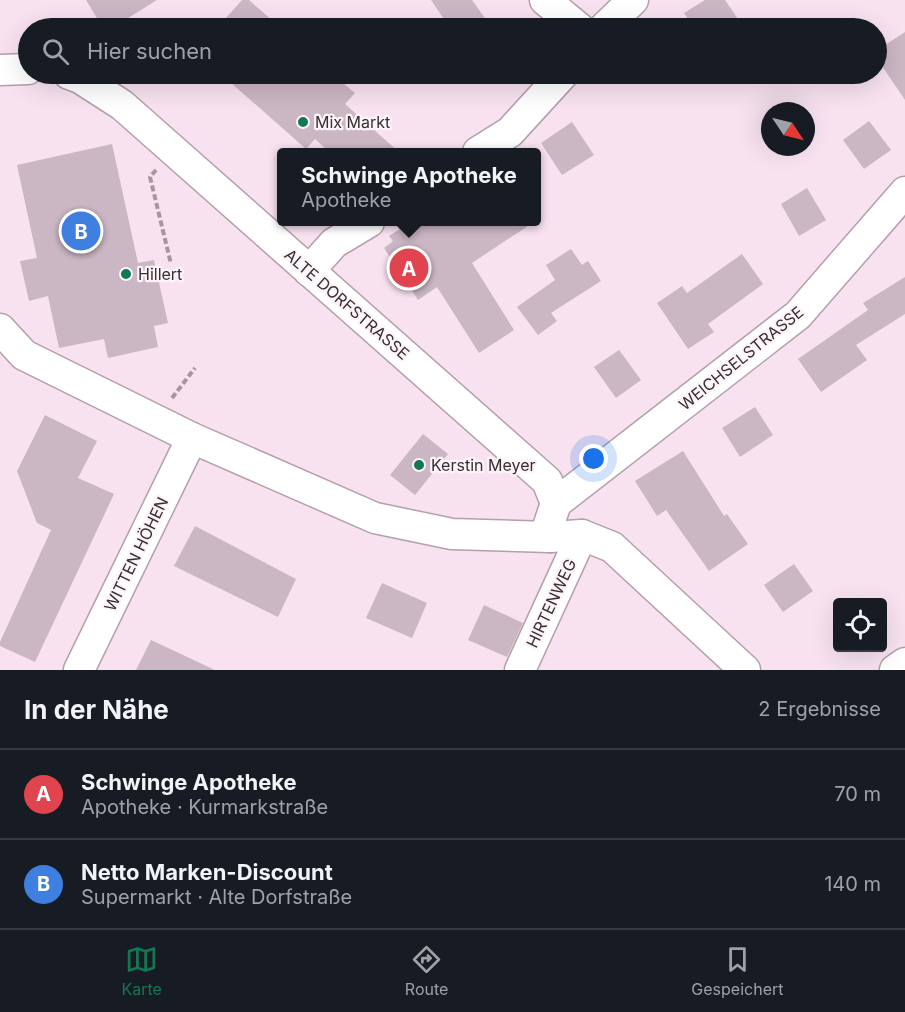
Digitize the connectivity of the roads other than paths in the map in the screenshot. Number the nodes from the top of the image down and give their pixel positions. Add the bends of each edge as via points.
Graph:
1 (545, 0) edge
2 (633, 0) edge
3 (567, 18) edge
4 (614, 18) edge
5 (18, 69) edge
6 (0, 70) edge
7 (89, 84) edge
8 (553, 84) edge
9 (486, 148) edge
10 (905, 192) edge
11 (362, 226) edge
12 (309, 271) junction
13 (5, 345) edge
14 (192, 438) junction
15 (556, 502) junction
16 (582, 535) junction
17 (550, 537) junction
18 (905, 663) edge
19 (79, 670) edge
20 (520, 670) edge
21 (745, 670) edge
22 (895, 670) edge

1 - 3 street
2 - 4 street
5 - 6 street
7 - 12 street, ALTE DORFSTRASSE via 122,105
8 - 9 street via 510,132
10 - 15 street, WEICHSELSTRASSE via 798,315
11 - 12 street via 334,243
12 - 15 street, ALTE DORFSTRASSE via 547,481
13 - 14 street
14 - 17 street via 375,518 452,534
14 - 19 street, WITTEN HÖHEN
15 - 17 street via 549,524
16 - 17 street
16 - 20 street, HIRTENWEG
16 - 21 street via 612,547
18 - 22 street

